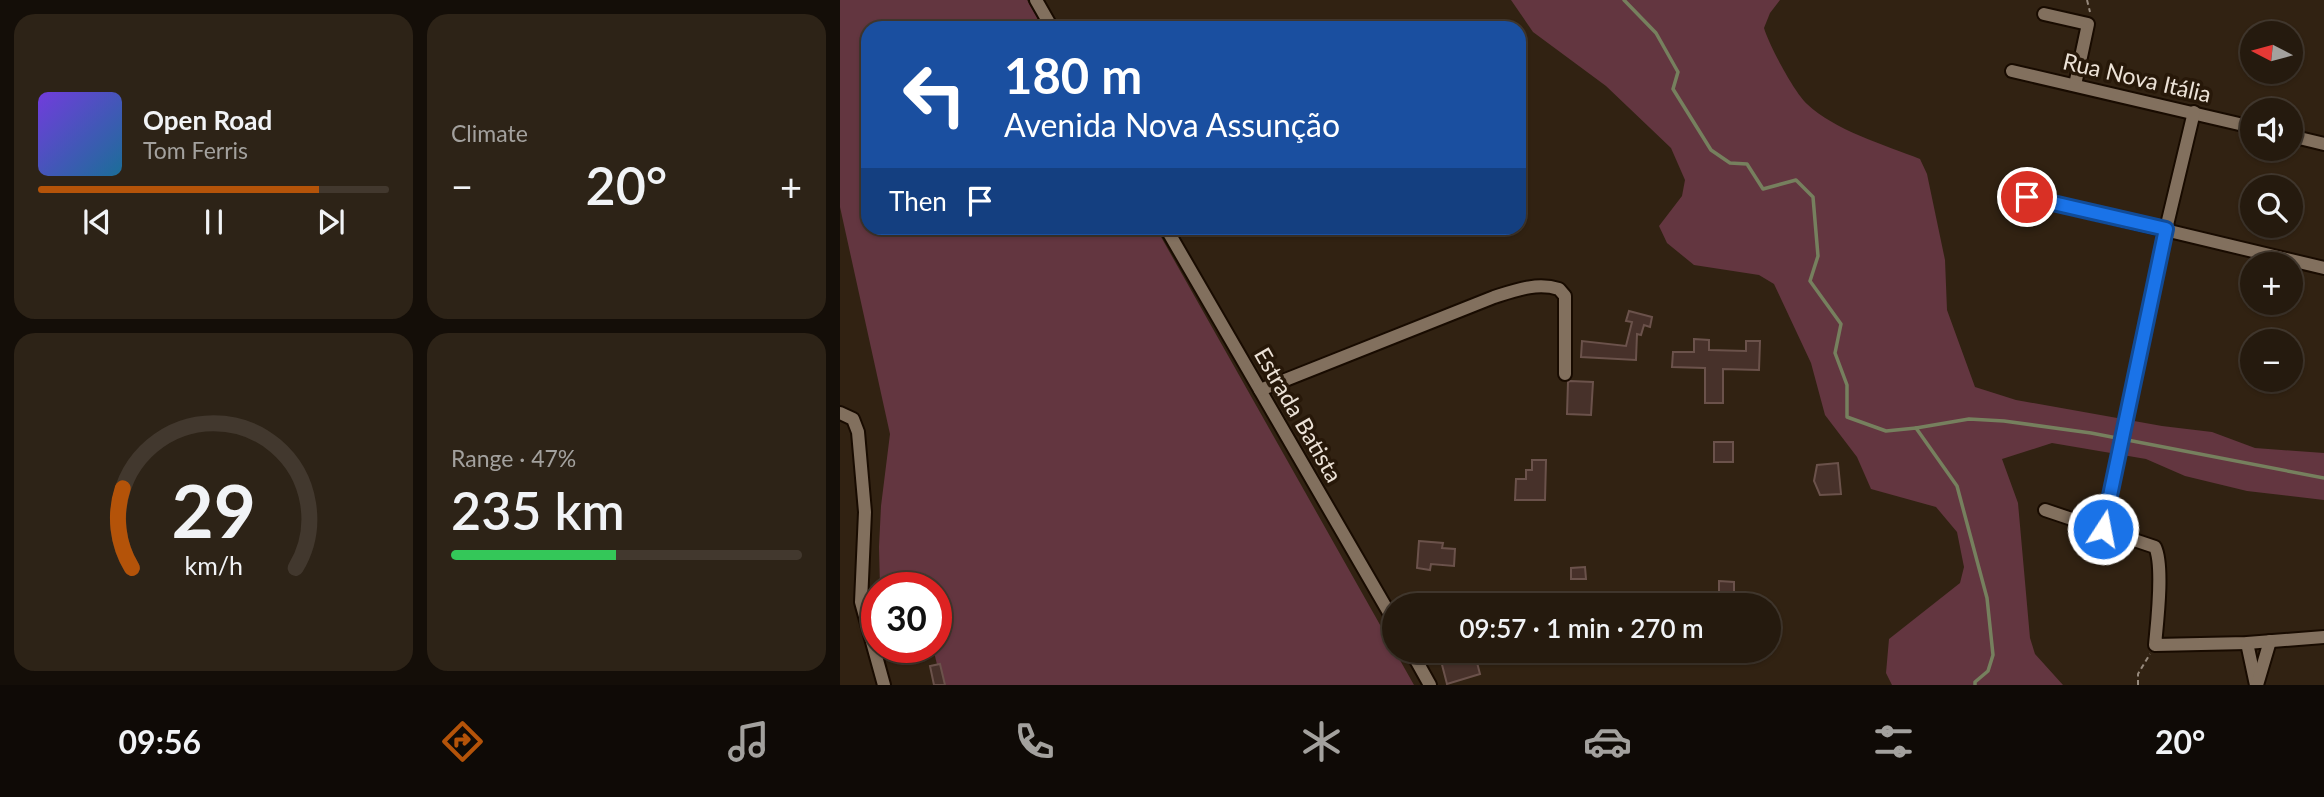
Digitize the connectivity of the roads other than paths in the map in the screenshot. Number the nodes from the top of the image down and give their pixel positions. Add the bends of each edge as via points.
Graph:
1 (1036, 0) edge
2 (2044, 14) dead end
3 (1048, 21) edge
4 (2012, 71) dead end
5 (2075, 85) junction
6 (2194, 112) junction
7 (2240, 124) edge
8 (2303, 139) edge
9 (2324, 144) edge
10 (2027, 197) dead end
11 (2166, 229) junction
12 (1170, 235) edge
13 (2324, 268) edge
14 (1565, 374) dead end
15 (1260, 390) junction
16 (840, 413) edge
17 (2045, 510) dead end
18 (2103, 529) junction
19 (1382, 601) edge
20 (2324, 637) edge
21 (2270, 641) junction
22 (2247, 643) junction
23 (1418, 663) edge
24 (884, 685) edge
25 (1430, 685) edge
26 (2256, 685) edge

1 - 3 street
2 - 5 street via 2088,24
4 - 5 street, Rua Nova Itália
5 - 6 street, Rua Nova Itália
6 - 7 street, Rua Nova Itália
6 - 11 street
8 - 9 street
10 - 11 street
11 - 13 street
11 - 18 street
12 - 15 street, Estrada Batista
14 - 15 street via 1563,293 1531,286
15 - 19 street, Estrada Batista
16 - 24 street via 853,419 859,432 865,512 861,602
17 - 18 street
18 - 22 street via 2157,550 2155,645
20 - 21 street
21 - 22 street
21 - 26 street
22 - 26 street
23 - 25 street

